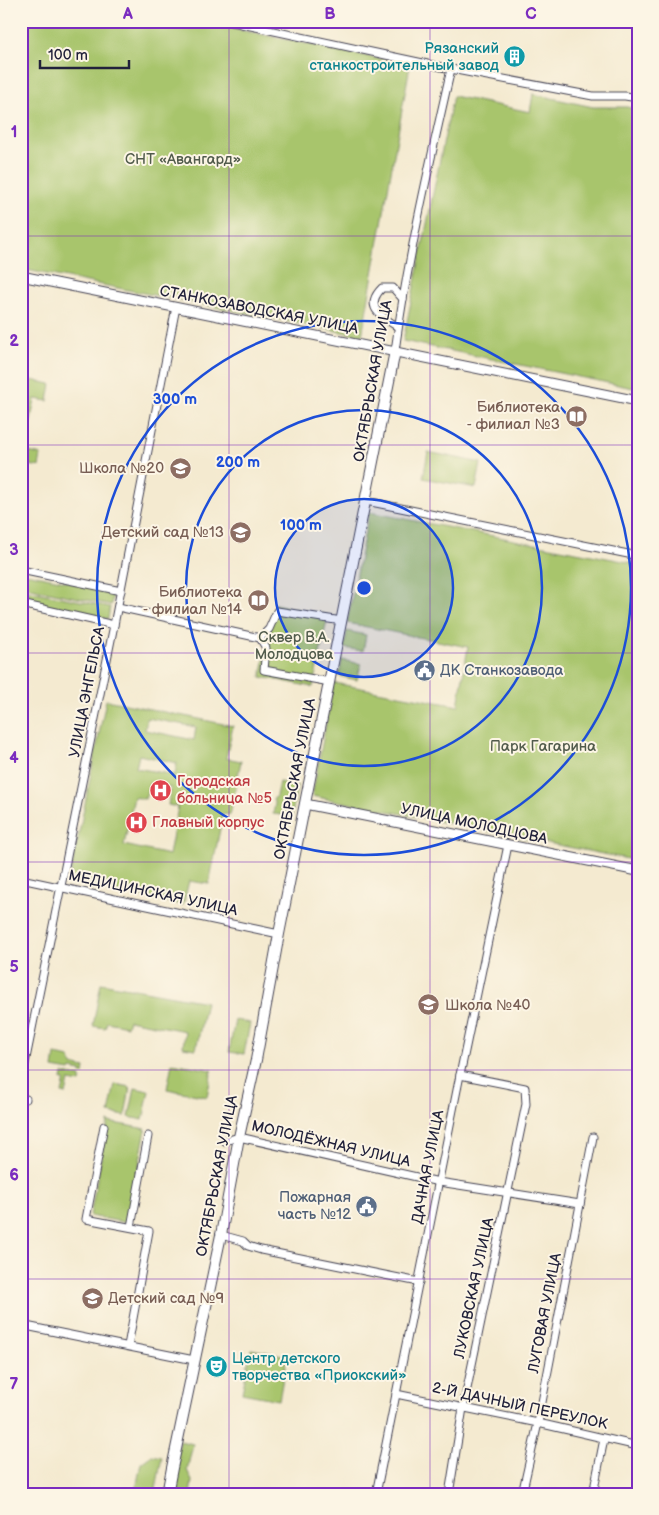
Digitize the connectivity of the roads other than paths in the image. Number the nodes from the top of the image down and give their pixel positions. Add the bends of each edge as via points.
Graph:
1 (227, 21) edge
2 (452, 69) junction
3 (638, 98) edge
4 (21, 276) edge
5 (403, 298) junction
6 (176, 307) junction
7 (398, 327) junction
8 (395, 351) junction
9 (638, 401) edge
10 (366, 501) junction
11 (638, 556) edge
12 (21, 570) edge
13 (121, 591) junction
14 (21, 604) edge
15 (118, 608) junction
16 (342, 622) junction
17 (114, 625) junction
18 (260, 638) junction
19 (330, 682) junction
20 (305, 804) junction
21 (508, 845) junction
22 (638, 871) edge
23 (21, 879) edge
24 (61, 887) junction
25 (279, 934) junction
26 (460, 1075) junction
27 (21, 1082) edge
28 (104, 1126) dead end
29 (148, 1136) dead end
30 (593, 1137) dead end
31 (239, 1138) junction
32 (225, 1141) dead end
33 (439, 1182) junction
34 (508, 1192) junction
35 (580, 1204) junction
36 (131, 1227) junction
37 (221, 1236) junction
38 (419, 1282) junction
39 (21, 1324) edge
40 (128, 1346) junction
41 (194, 1360) junction
42 (396, 1394) junction
43 (463, 1408) junction
44 (538, 1423) junction
45 (604, 1439) junction
46 (638, 1446) edge
47 (167, 1494) edge
48 (376, 1494) edge
49 (449, 1494) edge
50 (522, 1494) edge
51 (593, 1494) edge

1 - 2 street
2 - 3 street via 593,96
2 - 5 street, ОКТЯБРЬСКАЯ УЛИЦА
4 - 6 street, СТАНКОЗАВОДСКАЯ УЛИЦА
5 - 7 street, ОКТЯБРЬСКАЯ УЛИЦА
5 - 7 street via 393,288 382,288 375,295 374,306 380,316
6 - 8 street, СТАНКОЗАВОДСКАЯ УЛИЦА
6 - 13 street, УЛИЦА ЭНГЕЛЬСА
7 - 8 street, ОКТЯБРЬСКАЯ УЛИЦА
8 - 9 street, СТАНКОЗАВОДСКАЯ УЛИЦА
8 - 10 main road, ОКТЯБРЬСКАЯ УЛИЦА
10 - 11 street
10 - 16 main road, ОКТЯБРЬСКАЯ УЛИЦА
12 - 13 street
13 - 15 street, УЛИЦА ЭНГЕЛЬСА
14 - 17 street
15 - 17 street, УЛИЦА ЭНГЕЛЬСА
15 - 18 street
16 - 18 street via 277,611 269,629
16 - 19 main road, ОКТЯБРЬСКАЯ УЛИЦА
17 - 24 street, УЛИЦА ЭНГЕЛЬСА
18 - 19 street via 266,648 264,670
19 - 20 main road, ОКТЯБРЬСКАЯ УЛИЦА
20 - 21 street, УЛИЦА МОЛОДЦОВА
20 - 25 main road, ОКТЯБРЬСКАЯ УЛИЦА
21 - 22 street, УЛИЦА МОЛОДЦОВА
21 - 26 street, ДАЧНАЯ УЛИЦА
23 - 24 street, МЕДИЦИНСКАЯ УЛИЦА
24 - 25 street, МЕДИЦИНСКАЯ УЛИЦА
24 - 27 street, УЛИЦА ЭНГЕЛЬСА
25 - 31 main road, ОКТЯБРЬСКАЯ УЛИЦА
26 - 33 street, ДАЧНАЯ УЛИЦА
26 - 34 street, ЛУКОВСКАЯ УЛИЦА via 525,1088 526,1104
28 - 36 street via 86,1219
29 - 36 street
30 - 35 street, ЛУГОВАЯ УЛИЦА
31 - 32 street, МОЛОДЁЖНАЯ УЛИЦА
31 - 33 street, МОЛОДЁЖНАЯ УЛИЦА
31 - 37 main road, ОКТЯБРЬСКАЯ УЛИЦА
33 - 34 street, МОЛОДЁЖНАЯ УЛИЦА
33 - 38 street, ДАЧНАЯ УЛИЦА
34 - 35 street, МОЛОДЁЖНАЯ УЛИЦА
34 - 43 street, ЛУКОВСКАЯ УЛИЦА
35 - 44 street, ЛУГОВАЯ УЛИЦА
36 - 40 street via 149,1231
37 - 38 street via 243,1241 261,1250
37 - 41 main road, ОКТЯБРЬСКАЯ УЛИЦА
38 - 42 street, ДАЧНАЯ УЛИЦА
39 - 40 street
40 - 41 street
41 - 47 main road, ОКТЯБРЬСКАЯ УЛИЦА
42 - 43 street, 2-Й ДАЧНЫЙ ПЕРЕУЛОК
42 - 48 street, ДАЧНАЯ УЛИЦА
43 - 44 street, 2-Й ДАЧНЫЙ ПЕРЕУЛОК
43 - 49 street, ЛУКОВСКАЯ УЛИЦА
44 - 45 street, 2-Й ДАЧНЫЙ ПЕРЕУЛОК
44 - 50 street, ЛУГОВАЯ УЛИЦА
45 - 46 street, 2-Й ДАЧНЫЙ ПЕРЕУЛОК
45 - 51 street

